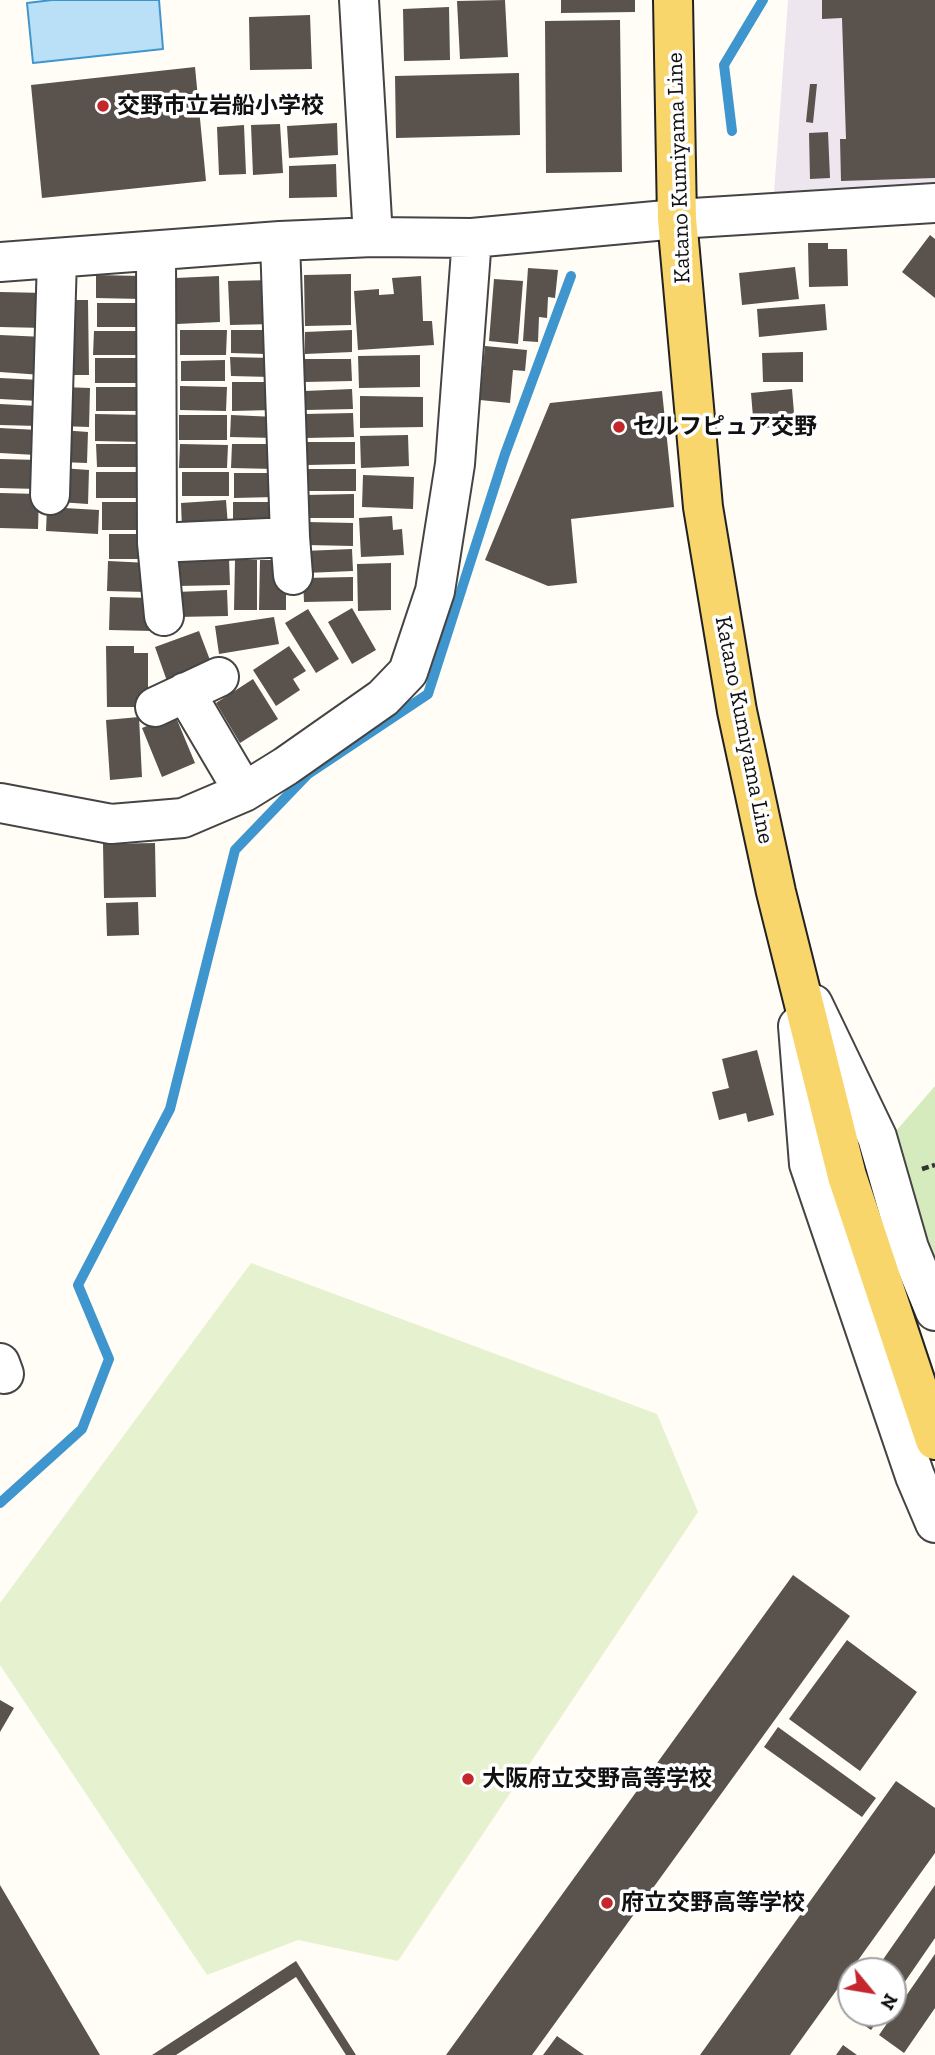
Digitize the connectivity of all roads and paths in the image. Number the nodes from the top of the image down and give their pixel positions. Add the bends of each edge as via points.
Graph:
1 (359, 0) edge
2 (673, 0) edge
3 (935, 203) edge
4 (677, 219) junction
5 (373, 237) junction
6 (472, 238) junction
7 (281, 241) junction
8 (156, 253) junction
9 (57, 258) junction
10 (0, 262) edge
11 (50, 495) dead end
12 (290, 537) junction
13 (157, 543) junction
14 (293, 575) dead end
15 (164, 615) dead end
16 (219, 677) dead end
17 (244, 792) junction
18 (0, 803) edge
19 (794, 964) junction
20 (935, 1311) edge
21 (935, 1440) edge
22 (935, 1523) edge

1 - 5 street
2 - 4 main road, Katano Kumiyama Line
3 - 4 street
4 - 6 street
4 - 19 main road, Katano Kumiyama Line via 703,507 737,711
5 - 6 street
5 - 7 street
6 - 17 street via 456,464 435,591 408,672 383,698
7 - 8 street
7 - 12 street
8 - 9 street
8 - 13 street
9 - 10 street
9 - 11 street
12 - 13 street
12 - 14 street
13 - 15 street
16 - 17 street via 170,699
17 - 18 street via 183,818 111,824
19 - 20 street via 877,1137 909,1248
19 - 21 main road, Katano Kumiyama Line via 847,1176
19 - 22 street via 809,1164 910,1463

